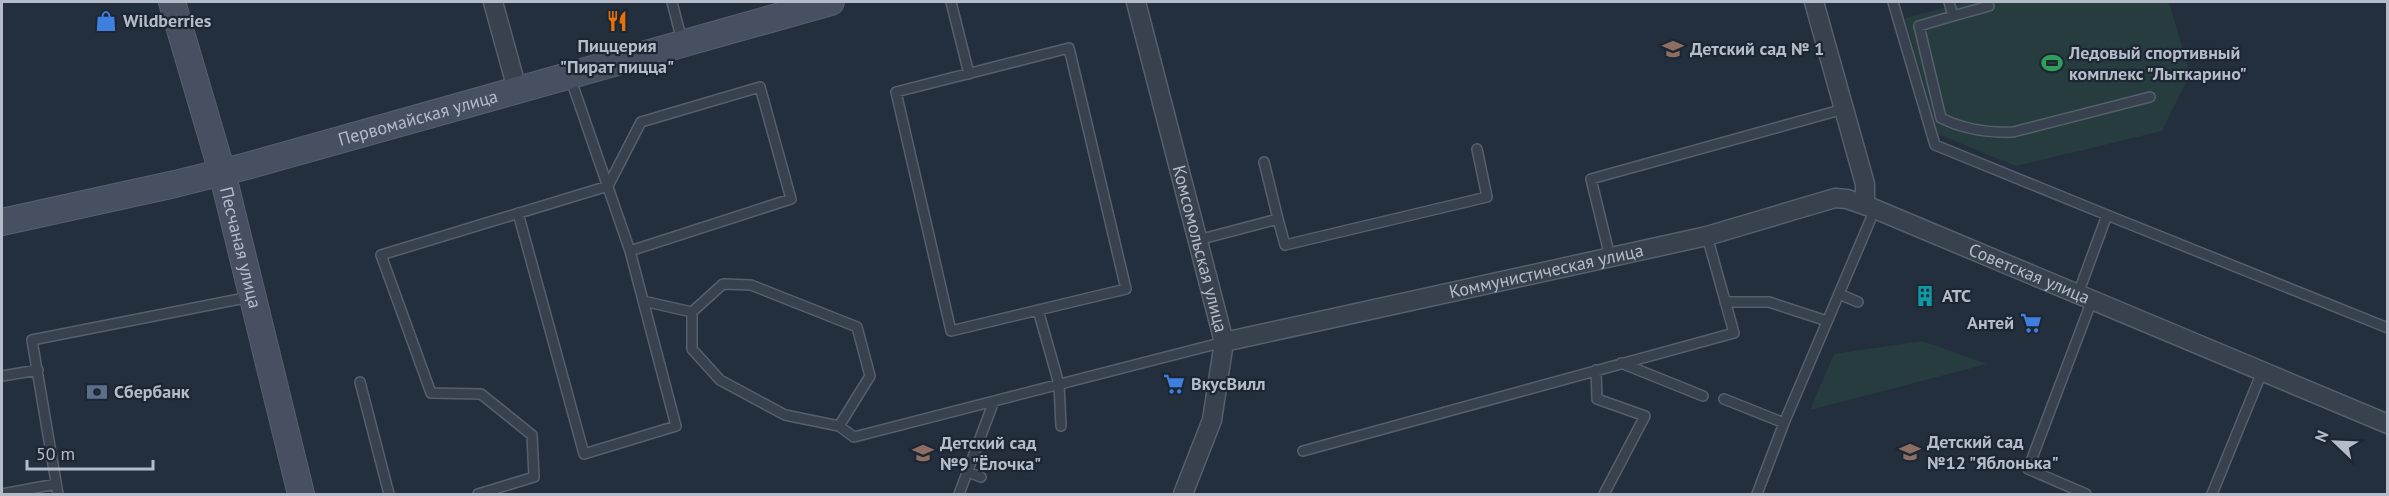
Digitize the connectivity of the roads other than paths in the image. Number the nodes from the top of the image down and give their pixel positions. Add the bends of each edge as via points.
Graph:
1 (172, 2) edge
2 (493, 2) edge
3 (672, 2) edge
4 (831, 2) edge
5 (951, 2) edge
6 (1136, 2) edge
7 (1814, 2) edge
8 (1893, 2) edge
9 (1949, 2) edge
10 (1989, 6) dead end
11 (1953, 16) junction
12 (683, 43) junction
13 (969, 74) junction
14 (570, 75) junction
15 (517, 89) junction
16 (2150, 97) dead end
17 (1845, 109) junction
18 (1477, 149) dead end
19 (1263, 162) dead end
20 (222, 172) junction
21 (608, 186) junction
22 (1870, 207) junction
23 (519, 213) junction
24 (2107, 215) junction
25 (1278, 219) junction
26 (2, 222) edge
27 (1707, 236) junction
28 (1198, 240) junction
29 (630, 251) junction
30 (1610, 257) junction
31 (1839, 294) junction
32 (252, 297) junction
33 (2085, 297) junction
34 (643, 301) junction
35 (1725, 302) junction
36 (1857, 302) dead end
37 (1038, 310) junction
38 (692, 312) junction
39 (1827, 321) junction
40 (2388, 328) edge
41 (1224, 342) junction
42 (1621, 363) junction
43 (38, 370) junction
44 (1596, 370) junction
45 (2262, 372) junction
46 (2, 376) edge
47 (360, 382) dead end
48 (1059, 384) junction
49 (1703, 396) dead end
50 (1724, 399) dead end
51 (994, 401) junction
52 (1785, 423) junction
53 (2388, 424) edge
54 (839, 426) junction
55 (1061, 426) dead end
56 (1303, 451) dead end
57 (968, 472) junction
58 (981, 477) dead end
59 (57, 489) edge
60 (2, 494) edge
61 (301, 495) edge
62 (389, 495) edge
63 (478, 495) edge
64 (959, 495) edge
65 (1183, 495) edge
66 (1604, 495) edge
67 (1757, 495) edge
68 (2086, 495) edge
69 (2212, 495) edge

1 - 20 street, Песчаная улица
2 - 15 street
3 - 12 lane
4 - 12 street, Первомайская улица
5 - 13 lane
6 - 28 street, Комсомольская улица
7 - 17 street
8 - 24 lane via 1935,145
9 - 11 lane
10 - 11 lane
11 - 16 lane via 1918,26 1941,118 1960,127 2013,132
12 - 14 street, Первомайская улица
13 - 37 lane via 896,92 951,331
13 - 37 lane via 1069,48 1126,290
14 - 15 street, Первомайская улица
14 - 21 lane
15 - 20 street, Первомайская улица
17 - 22 street
17 - 30 lane via 1591,179
18 - 25 lane via 1486,197 1286,245
19 - 25 lane
20 - 26 street, Первомайская улица
20 - 32 street, Песчаная улица
21 - 23 lane
21 - 29 lane
21 - 29 lane via 641,122 760,87 791,200
22 - 27 street, Коммунистическая улица via 1835,198
22 - 31 lane
22 - 33 street, Советская улица
23 - 34 lane via 584,454 676,426
23 - 63 lane via 381,255 431,393 481,393 532,435 534,477
24 - 33 lane
24 - 40 lane
25 - 28 lane
27 - 30 street, Коммунистическая улица
27 - 35 lane
28 - 41 street, Комсомольская улица
29 - 34 lane
30 - 41 street, Коммунистическая улица
31 - 36 lane
31 - 39 lane
32 - 43 lane via 32,340
32 - 61 street, Песчаная улица
33 - 45 street, Советская улица
33 - 68 lane via 2028,469
34 - 38 lane
35 - 39 lane via 1769,302
35 - 42 lane via 1734,333
37 - 48 lane
38 - 54 lane via 692,350 720,380 785,415
38 - 54 lane via 723,284 751,285 857,327 870,376
39 - 52 lane
41 - 48 lane
41 - 65 street, Комсомольская улица via 1212,420
42 - 44 lane
42 - 49 lane
43 - 46 lane
43 - 59 lane
44 - 56 lane
44 - 66 lane via 1597,399 1645,416
45 - 53 street, Советская улица
45 - 69 lane
47 - 62 lane
48 - 51 lane
48 - 55 lane
50 - 52 lane
51 - 54 lane via 854,437
51 - 57 lane
52 - 67 lane
57 - 58 lane
57 - 64 lane
59 - 60 lane

